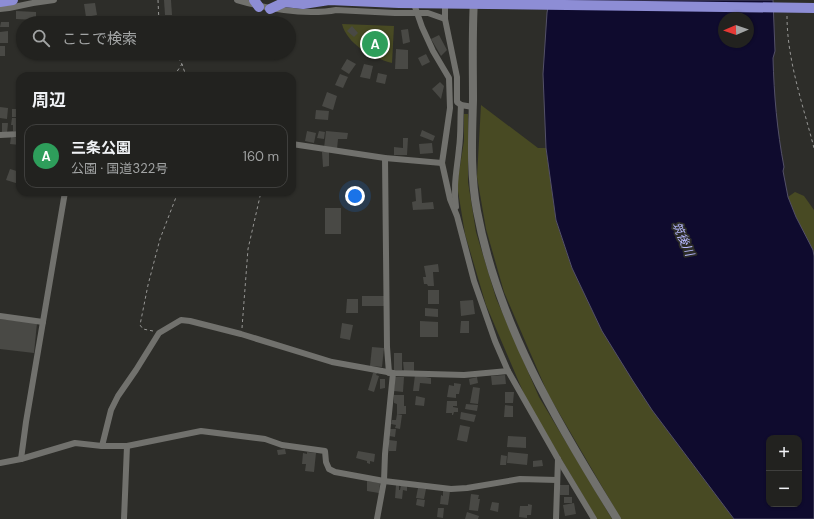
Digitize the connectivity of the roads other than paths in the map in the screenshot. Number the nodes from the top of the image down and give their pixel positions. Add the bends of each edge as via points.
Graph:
1 (13, 0) edge
2 (54, 0) edge
3 (237, 0) edge
4 (328, 0) edge
5 (412, 0) edge
6 (340, 1) edge
7 (0, 2) edge
8 (449, 2) edge
9 (474, 2) edge
10 (257, 3) edge
11 (814, 8) edge
12 (0, 9) edge
13 (270, 9) junction
14 (417, 12) junction
15 (445, 19) junction
16 (461, 105) junction
17 (473, 107) junction
18 (16, 134) edge
19 (0, 135) edge
20 (296, 145) edge
21 (385, 158) junction
22 (442, 162) junction
23 (64, 196) edge
24 (457, 216) junction
25 (0, 316) edge
26 (43, 322) junction
27 (508, 371) junction
28 (391, 373) junction
29 (102, 446) junction
30 (127, 446) junction
31 (20, 459) junction
32 (558, 460) junction
33 (0, 463) edge
34 (557, 480) junction
35 (384, 481) junction
36 (124, 519) edge
37 (377, 519) edge
38 (556, 519) edge
39 (594, 519) edge
40 (618, 519) edge

1 - 7 highway
2 - 12 street
3 - 10 street
4 - 6 highway
4 - 13 highway via 303,4 285,2
5 - 14 street
6 - 8 highway
8 - 9 highway
8 - 15 street
9 - 11 highway
9 - 17 street
10 - 13 street
13 - 14 street via 295,12
14 - 15 street
14 - 22 street via 433,51 449,78 450,108
15 - 16 street via 458,77 458,102
16 - 17 street
16 - 24 street via 455,174
17 - 40 street via 473,175 477,210 488,260 500,295 544,396
18 - 19 street
20 - 21 street
21 - 22 street
21 - 28 street via 387,348
22 - 24 street via 450,199
23 - 26 street
24 - 27 street via 474,281
25 - 26 street
26 - 31 street
27 - 28 street via 464,374
27 - 32 street
28 - 29 street via 332,362 242,334 181,320 159,333 118,396 111,410
28 - 35 street
29 - 30 street
29 - 31 street via 75,444
30 - 35 street via 201,431 265,439 282,445 325,451 329,469
30 - 36 street
31 - 33 street
32 - 34 street
32 - 39 street
34 - 35 street via 520,479 451,489
34 - 38 street
35 - 37 street

